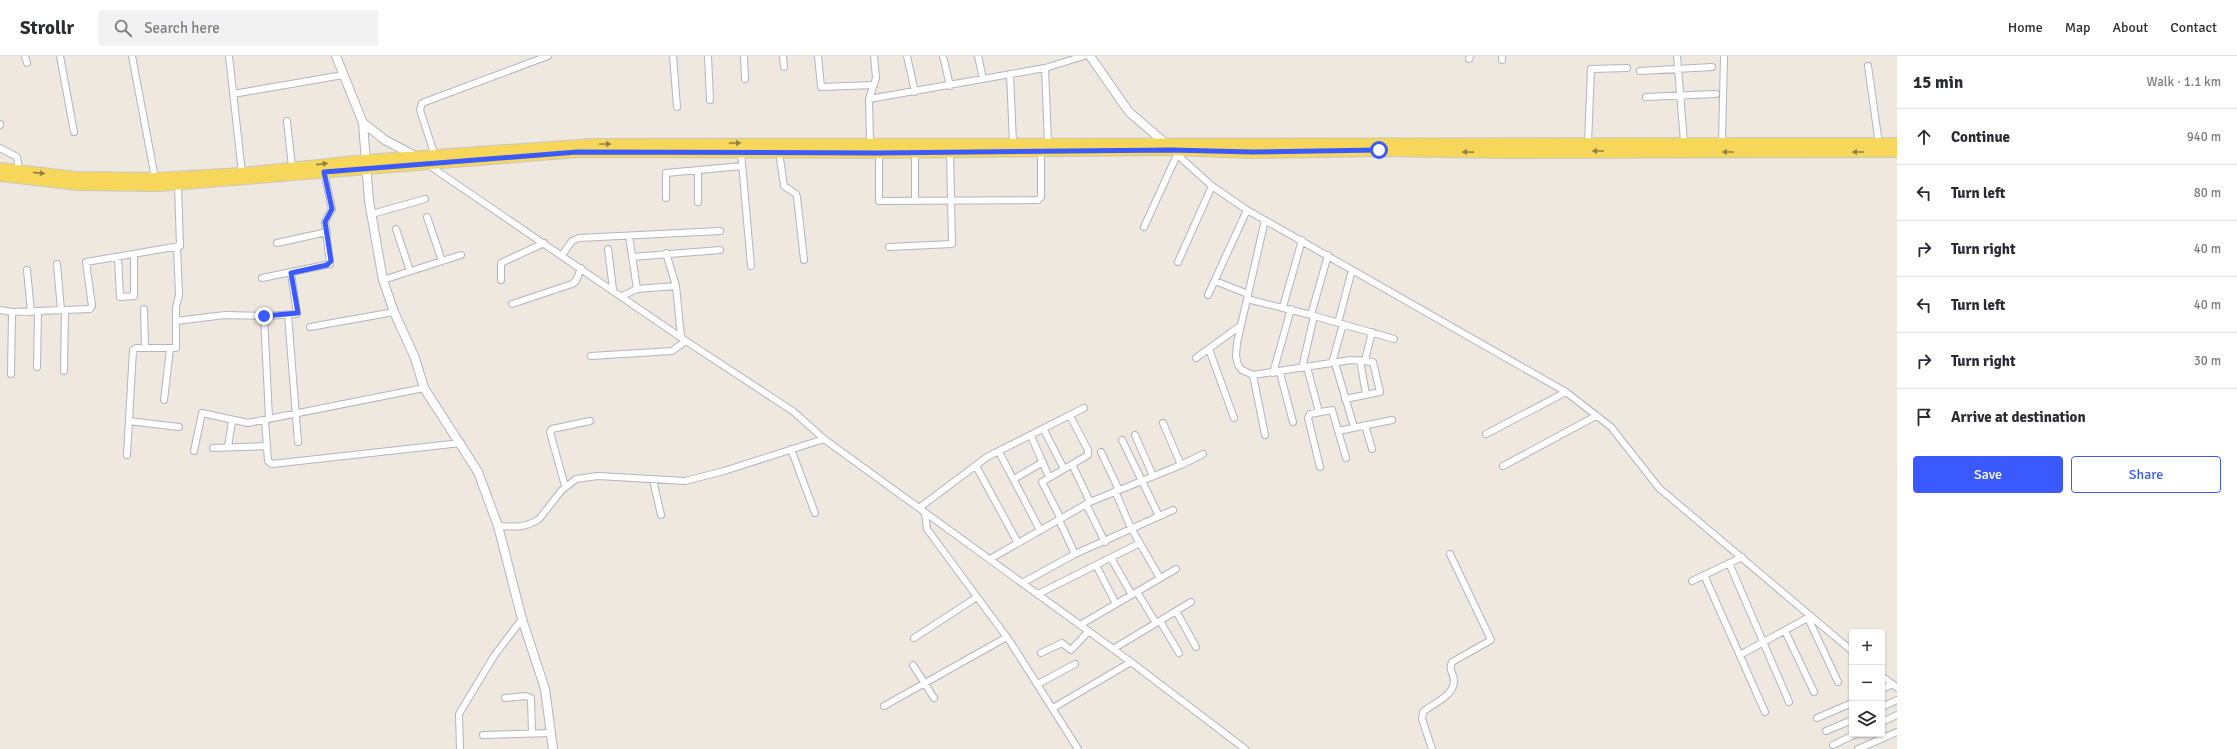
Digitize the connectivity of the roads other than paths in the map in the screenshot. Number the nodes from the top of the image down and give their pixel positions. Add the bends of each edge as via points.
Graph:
1 (25, 56) edge
2 (60, 56) edge
3 (132, 56) edge
4 (229, 56) edge
5 (336, 56) edge
6 (548, 56) edge
7 (673, 56) edge
8 (708, 56) edge
9 (744, 56) edge
10 (783, 56) edge
11 (818, 56) edge
12 (874, 56) edge
13 (907, 56) edge
14 (943, 56) edge
15 (978, 56) edge
16 (1084, 56) edge
17 (1090, 56) edge
18 (1677, 56) edge
19 (1724, 56) edge
20 (27, 63) dead end
21 (1868, 66) dead end
22 (784, 67) dead end
23 (1712, 67) dead end
24 (1045, 68) junction
25 (1627, 68) dead end
26 (1678, 69) junction
27 (1640, 71) dead end
28 (1010, 74) junction
29 (343, 75) junction
30 (745, 79) dead end
31 (983, 79) junction
32 (874, 84) junction
33 (950, 86) junction
34 (915, 92) junction
35 (233, 94) junction
36 (1716, 94) dead end
37 (1680, 96) junction
38 (1646, 97) dead end
39 (869, 99) junction
40 (710, 100) dead end
41 (677, 107) dead end
42 (287, 121) dead end
43 (363, 123) junction
44 (74, 132) dead end
45 (1684, 142) junction
46 (870, 143) junction
47 (1013, 143) junction
48 (1048, 143) junction
49 (1588, 143) junction
50 (1722, 143) junction
51 (1897, 143) edge
52 (1879, 144) junction
53 (1369, 147) junction
54 (0, 148) edge
55 (1171, 149) junction
56 (1041, 151) junction
57 (741, 152) junction
58 (779, 152) junction
59 (915, 152) junction
60 (950, 152) junction
61 (1897, 152) edge
62 (879, 153) junction
63 (435, 156) junction
64 (418, 158) junction
65 (365, 164) junction
66 (428, 165) junction
67 (742, 166) junction
68 (292, 167) junction
69 (0, 168) edge
70 (19, 170) junction
71 (698, 170) junction
72 (324, 172) junction
73 (242, 173) junction
74 (0, 176) edge
75 (155, 178) junction
76 (178, 184) junction
77 (1212, 186) junction
78 (666, 198) dead end
79 (425, 199) dead end
80 (915, 200) junction
81 (952, 200) junction
82 (698, 202) dead end
83 (1246, 210) junction
84 (372, 214) junction
85 (427, 217) dead end
86 (1265, 220) junction
87 (1144, 227) dead end
88 (396, 229) dead end
89 (327, 232) junction
90 (720, 232) dead end
91 (628, 236) junction
92 (1302, 240) junction
93 (277, 243) dead end
94 (544, 243) junction
95 (177, 247) junction
96 (889, 247) dead end
97 (608, 249) dead end
98 (720, 250) dead end
99 (666, 252) junction
100 (134, 254) junction
101 (461, 255) dead end
102 (562, 255) junction
103 (1328, 255) junction
104 (118, 257) junction
105 (632, 257) junction
106 (804, 260) dead end
107 (442, 261) junction
108 (1178, 262) dead end
109 (57, 264) dead end
110 (750, 266) dead end
111 (581, 268) junction
112 (27, 270) dead end
113 (1352, 270) junction
114 (410, 271) junction
115 (291, 273) junction
116 (262, 278) dead end
117 (383, 280) junction
118 (501, 280) dead end
119 (1215, 280) junction
120 (676, 286) junction
121 (613, 289) junction
122 (637, 289) junction
123 (1208, 295) dead end
124 (622, 296) junction
125 (1247, 297) junction
126 (512, 304) dead end
127 (1283, 307) junction
128 (144, 309) dead end
129 (1291, 309) junction
130 (0, 310) edge
131 (63, 310) junction
132 (38, 311) junction
133 (12, 312) junction
134 (31, 312) junction
135 (394, 312) junction
136 (288, 315) junction
137 (1313, 315) junction
138 (264, 316) junction
139 (176, 321) junction
140 (1340, 323) junction
141 (1240, 326) junction
142 (310, 327) dead end
143 (1372, 332) junction
144 (681, 337) junction
145 (1394, 339) dead end
146 (686, 341) junction
147 (145, 347) junction
148 (170, 349) junction
149 (1209, 349) junction
150 (591, 356) dead end
151 (1196, 358) dead end
152 (1362, 360) junction
153 (1333, 363) junction
154 (37, 367) dead end
155 (1304, 368) junction
156 (64, 371) dead end
157 (1276, 373) junction
158 (11, 374) dead end
159 (1253, 375) junction
160 (424, 388) junction
161 (1566, 392) junction
162 (1366, 394) junction
163 (1345, 399) junction
164 (164, 400) dead end
165 (1084, 408) dead end
166 (295, 412) junction
167 (1319, 412) junction
168 (1070, 416) junction
169 (1596, 416) junction
170 (1234, 418) dead end
171 (267, 419) junction
172 (232, 420) junction
173 (590, 420) dead end
174 (1392, 420) dead end
175 (129, 421) junction
176 (1293, 422) dead end
177 (1163, 424) dead end
178 (1364, 425) junction
179 (1354, 427) junction
180 (179, 428) dead end
181 (1044, 430) junction
182 (1338, 431) junction
183 (1486, 434) dead end
184 (1135, 435) dead end
185 (1265, 435) dead end
186 (1031, 436) junction
187 (824, 439) junction
188 (1122, 440) dead end
189 (298, 442) dead end
190 (461, 443) junction
191 (268, 446) junction
192 (228, 447) junction
193 (213, 448) dead end
194 (791, 449) junction
195 (1372, 449) dead end
196 (194, 451) dead end
197 (999, 452) junction
198 (1102, 452) dead end
199 (1203, 454) dead end
200 (127, 455) dead end
201 (1346, 458) dead end
202 (1043, 462) junction
203 (1072, 464) junction
204 (1181, 465) junction
205 (976, 466) junction
206 (1503, 466) dead end
207 (1320, 467) dead end
208 (1064, 469) junction
209 (1049, 476) junction
210 (1153, 476) junction
211 (1014, 478) junction
212 (653, 480) junction
213 (1140, 481) junction
214 (565, 486) junction
215 (1117, 491) junction
216 (1088, 503) junction
217 (919, 508) junction
218 (1173, 510) dead end
219 (815, 512) dead end
220 (925, 512) junction
221 (661, 515) dead end
222 (1158, 516) junction
223 (1060, 519) junction
224 (498, 526) junction
225 (1131, 528) junction
226 (1040, 530) junction
227 (1105, 542) junction
228 (1018, 543) junction
229 (1140, 543) junction
230 (1075, 554) junction
231 (1450, 554) dead end
232 (1742, 557) junction
233 (1111, 558) junction
234 (990, 560) junction
235 (1729, 563) junction
236 (1096, 565) junction
237 (1176, 569) dead end
238 (1704, 575) junction
239 (1160, 578) junction
240 (1692, 581) dead end
241 (1022, 582) junction
242 (1134, 593) junction
243 (1038, 594) junction
244 (977, 597) junction
245 (1192, 602) dead end
246 (1116, 604) junction
247 (1176, 611) junction
248 (1809, 617) junction
249 (522, 620) junction
250 (1158, 622) junction
251 (1080, 625) junction
252 (1088, 631) junction
253 (1784, 631) junction
254 (1006, 637) junction
255 (914, 638) dead end
256 (1762, 643) junction
257 (1196, 646) dead end
258 (1849, 648) edge
259 (1113, 649) junction
260 (1041, 653) dead end
261 (1179, 653) dead end
262 (1740, 655) junction
263 (1130, 662) junction
264 (1075, 664) dead end
265 (913, 665) dead end
266 (1885, 678) edge
267 (1838, 682) dead end
268 (925, 683) junction
269 (1038, 684) junction
270 (1895, 686) edge
271 (1885, 688) edge
272 (1814, 692) dead end
273 (505, 698) dead end
274 (934, 698) dead end
275 (1897, 700) edge
276 (1789, 702) dead end
277 (1849, 703) edge
278 (1885, 705) edge
279 (884, 706) dead end
280 (1053, 708) junction
281 (1765, 712) dead end
282 (1897, 715) edge
283 (1817, 718) dead end
284 (1849, 721) edge
285 (1885, 721) edge
286 (1826, 731) dead end
287 (1897, 732) edge
288 (552, 733) junction
289 (532, 734) junction
290 (483, 735) dead end
291 (1850, 737) edge
292 (1833, 745) dead end
293 (460, 749) edge
294 (553, 749) edge
295 (1078, 749) edge
296 (1245, 749) edge
297 (1432, 749) edge
298 (1858, 749) edge

1 - 20 street
2 - 44 street
3 - 75 street
4 - 35 street
5 - 29 street
6 - 63 street via 422,103 420,110
7 - 41 street
8 - 40 street
9 - 30 street
10 - 22 street
11 - 32 street via 821,87
12 - 32 street
13 - 34 street
14 - 33 street
15 - 31 street
16 - 24 street
17 - 55 street via 1129,112
18 - 26 street
19 - 50 street
21 - 52 street
23 - 26 street
24 - 28 street
24 - 48 street
25 - 49 street via 1591,69
26 - 27 street
26 - 37 street
28 - 31 street
28 - 47 street
29 - 35 street
29 - 43 street
31 - 33 street
32 - 39 street
33 - 34 street
34 - 39 street
35 - 73 street
36 - 37 street
37 - 38 street
37 - 45 street
39 - 46 street
42 - 68 street
43 - 64 street via 385,140
43 - 65 street
45 - 49 main road
45 - 50 main road
46 - 47 main road
63 -> 46 main road via 592,144
47 - 48 main road
48 - 55 main road
49 - 53 main road
50 - 52 main road
51 - 52 main road
53 - 55 main road
61 -> 53 main road
54 - 70 street via 17,157
55 - 56 main road
55 - 77 street
55 - 87 street
56 - 60 main road
56 - 81 street via 1040,200
57 - 58 main road
57 - 66 main road via 577,152
57 - 67 street
58 - 62 main road
58 - 106 street via 784,186 796,194 797,198
59 - 60 main road
59 - 62 main road
59 - 80 street
60 - 81 street
62 - 80 street via 879,201
63 - 64 main road
64 - 65 main road
64 - 66 street
65 - 66 main road
68 -> 65 main road
65 - 72 main road
65 - 84 street
66 - 94 street
67 - 71 street
67 - 110 street
68 - 73 main road
69 - 70 main road
70 -> 75 main road via 76,177
71 - 78 street via 666,173
71 - 82 street
72 - 76 main road
72 - 89 street via 332,209 325,220
73 - 75 main road
74 - 76 main road via 82,186
76 - 95 street via 180,243
77 - 83 street
77 - 108 street
79 - 84 street
80 - 81 street
81 - 96 street via 952,244
83 - 86 street
83 - 119 street
84 - 117 street
85 - 107 street
86 - 92 street
86 - 125 street
88 - 114 street
89 - 93 street
89 - 115 street via 330,264
90 - 91 street
91 - 102 street via 575,239
91 - 105 street
92 - 103 street
92 - 127 street
94 - 102 street
94 - 118 street via 501,263
95 - 100 street
95 - 139 street via 179,295
97 - 121 street
98 - 99 street
99 - 105 street
99 - 120 street
100 - 104 street
100 - 104 street via 134,296 120,297
101 - 107 street
102 - 111 street
103 - 113 street
103 - 137 street
104 - 131 street via 86,262 91,308
105 - 122 street
107 - 114 street
109 - 131 street
111 - 121 street
111 - 126 street via 576,281 572,284
112 - 134 street
113 - 140 street
113 - 161 street
114 - 117 street
115 - 116 street
115 - 136 street via 298,312
117 - 135 street
119 - 123 street
119 - 125 street
120 - 122 street
120 - 144 street
121 - 124 street
122 - 124 street
124 - 144 street
125 - 127 street
125 - 141 street
127 - 129 street
128 - 147 street
129 - 137 street
129 - 157 street
130 - 133 street
131 - 132 street
131 - 156 street
132 - 134 street
132 - 154 street
133 - 134 street
133 - 158 street
135 - 142 street
135 - 160 street via 415,358
136 - 138 street
136 - 166 street
137 - 140 street
137 - 155 street
138 - 139 street via 225,314
138 - 171 street
139 - 148 street via 176,347
140 - 143 street
140 - 153 street
141 - 149 street
141 - 159 street via 1236,356 1238,365
143 - 145 street
143 - 152 street
144 - 146 street
146 - 150 street via 672,351
146 - 187 street via 794,412
147 - 148 street
147 - 175 street via 133,350
148 - 164 street
149 - 151 street
149 - 170 street
152 - 153 street
152 - 162 street
152 - 162 street via 1374,365 1380,390
153 - 155 street
153 - 163 street
155 - 157 street
155 - 167 street
157 - 159 street
157 - 176 street
159 - 185 street
160 - 166 street
160 - 190 street
161 - 169 street
161 - 183 street
162 - 163 street
163 - 179 street
165 - 168 street
166 - 171 street
166 - 189 street
167 - 182 street via 1332,410
167 - 207 street via 1308,415 1308,418
168 - 181 street
168 - 203 street via 1088,450 1086,457
169 - 206 street
169 - 232 street via 1611,427 1659,488
171 - 172 street via 245,423
171 - 191 street
172 - 192 street
172 - 196 street via 202,413
173 - 214 street via 552,429 550,432
174 - 178 street
175 - 180 street
175 - 200 street
177 - 204 street
178 - 179 street
178 - 195 street
179 - 182 street
181 - 186 street
181 - 208 street
182 - 201 street
184 - 210 street
186 - 197 street
186 - 202 street
187 - 194 street
187 - 217 street
188 - 213 street
190 - 191 street via 274,465 268,461
190 - 224 street via 478,472
191 - 192 street
192 - 193 street
194 - 212 street via 693,479
194 - 219 street
197 - 205 street
197 - 211 street
198 - 215 street
199 - 204 street
202 - 209 street
202 - 211 street
203 - 208 street
203 - 216 street
204 - 210 street
205 - 217 street
205 - 228 street
208 - 209 street
209 - 223 street via 1042,482
210 - 213 street
211 - 226 street
212 - 214 street via 586,477 576,479
212 - 221 street
213 - 215 street
213 - 222 street
214 - 224 street via 533,523 518,527
215 - 216 street
215 - 225 street
216 - 223 street
216 - 227 street
217 - 220 street
218 - 222 street
220 - 234 street
220 - 244 street via 927,529
222 - 225 street
223 - 226 street
223 - 230 street
224 - 249 street
225 - 227 street
225 - 229 street
226 - 228 street
227 - 230 street
228 - 234 street
229 - 233 street
229 - 239 street
230 - 241 street
231 - 297 street via 1491,640 1452,662 1450,667 1454,680 1449,692 1423,712 1422,719
232 - 235 street
232 - 248 street
233 - 236 street
233 - 242 street
234 - 241 street
235 - 238 street
235 - 256 street
236 - 243 street
236 - 246 street
237 - 239 street
238 - 240 street
238 - 262 street
239 - 242 street
241 - 243 street
242 - 246 street
242 - 250 street
243 - 251 street
244 - 254 street
244 - 255 street
245 - 247 street
246 - 251 street
247 - 250 street
247 - 257 street
248 - 253 street
248 - 258 street
248 - 267 street
249 - 288 street via 545,689
249 - 293 street via 494,656 459,714
250 - 259 street
250 - 261 street
251 - 252 street
252 - 259 street
252 - 260 street via 1071,650 1061,644
253 - 256 street
253 - 272 street
254 - 268 street
254 - 269 street
256 - 262 street
256 - 276 street
259 - 263 street
262 - 281 street
263 - 280 street
263 - 296 street
264 - 269 street
265 - 268 street
266 - 270 street
268 - 274 street
268 - 279 street
269 - 280 street
270 - 271 street
273 - 289 street via 531,698
275 - 278 street
277 - 283 street
280 - 295 street
282 - 285 street
284 - 286 street
287 - 298 street
288 - 289 street
288 - 294 street
289 - 290 street
291 - 292 street

